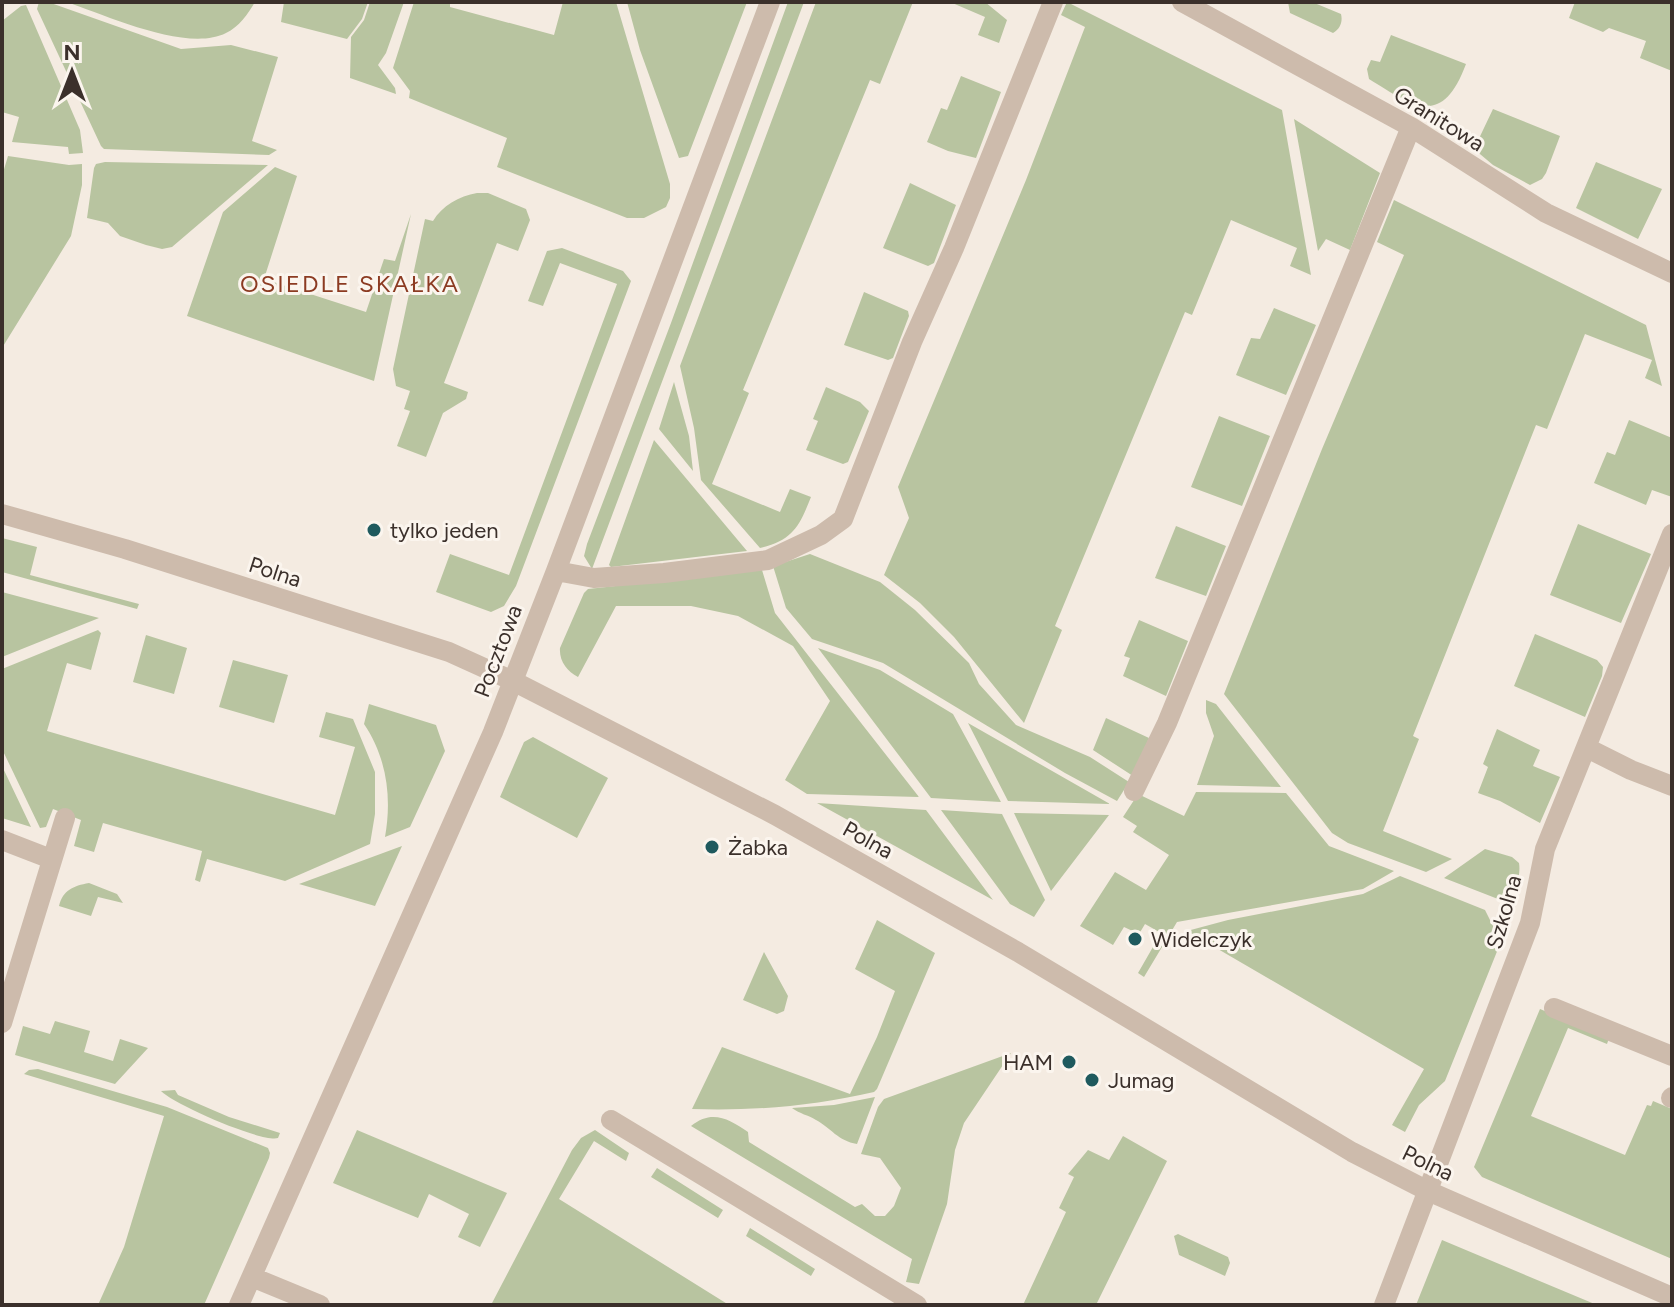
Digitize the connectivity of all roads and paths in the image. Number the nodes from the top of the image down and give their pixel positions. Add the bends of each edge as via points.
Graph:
1 (770, 2) edge
2 (1053, 2) edge
3 (1182, 2) edge
4 (1411, 127) junction
5 (1672, 273) edge
6 (2, 514) edge
7 (1672, 534) edge
8 (556, 571) junction
9 (513, 681) junction
10 (1587, 748) junction
11 (1672, 786) edge
12 (1134, 791) dead end
13 (65, 818) dead end
14 (2, 840) edge
15 (51, 859) junction
16 (1554, 1008) dead end
17 (2, 1023) edge
18 (1672, 1056) edge
19 (611, 1120) dead end
20 (1428, 1191) junction
21 (252, 1277) junction
22 (1672, 1297) edge
23 (239, 1305) edge
24 (320, 1305) edge
25 (917, 1305) edge
26 (1384, 1305) edge

1 - 8 street, Pocztowa
2 - 8 street via 843,519 768,560 594,578
3 - 4 street, Granitowa
4 - 5 street, Granitowa via 1546,213
4 - 12 street via 1167,723
6 - 9 street, Polna via 449,652
7 - 10 street, Szkolna
8 - 9 street, Pocztowa
9 - 20 street, Polna via 775,815 1018,952 1352,1152
9 - 21 street, Pocztowa
10 - 11 street
10 - 20 street, Szkolna via 1545,849 1530,923
13 - 15 street
14 - 15 street
15 - 17 street
16 - 18 street
19 - 25 street
20 - 22 street, Polna
20 - 26 street, Szkolna
21 - 23 street, Pocztowa
21 - 24 street

